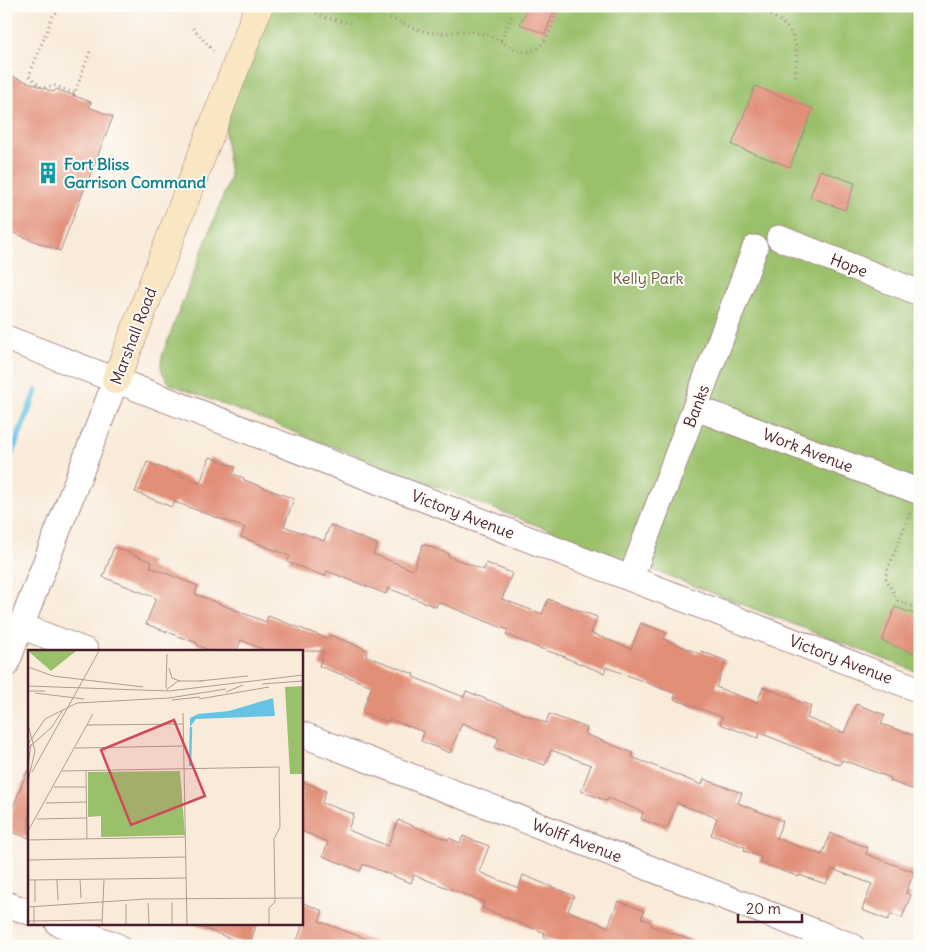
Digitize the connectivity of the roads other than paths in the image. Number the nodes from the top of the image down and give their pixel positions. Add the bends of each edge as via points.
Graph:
1 (259, 6) edge
2 (779, 238) dead end
3 (756, 248) dead end
4 (920, 292) edge
5 (6, 338) edge
6 (116, 380) junction
7 (696, 408) junction
8 (919, 492) edge
9 (636, 564) dead end
10 (21, 626) junction
11 (83, 650) edge
12 (6, 665) edge
13 (920, 690) edge
14 (302, 734) edge
15 (6, 904) edge
16 (28, 912) edge
17 (61, 924) edge
18 (117, 946) edge
19 (852, 946) edge

1 - 6 street, Marshall Road
2 - 4 street, Hope
3 - 7 street, Banks
5 - 6 street, Victory Avenue
6 - 10 street, Marshall Road
6 - 13 street, Victory Avenue
7 - 8 street, Work Avenue
7 - 9 street, Banks
10 - 11 street
10 - 12 street, Marshall Road
14 - 19 street, Wolff Avenue
15 - 16 street
17 - 18 street

